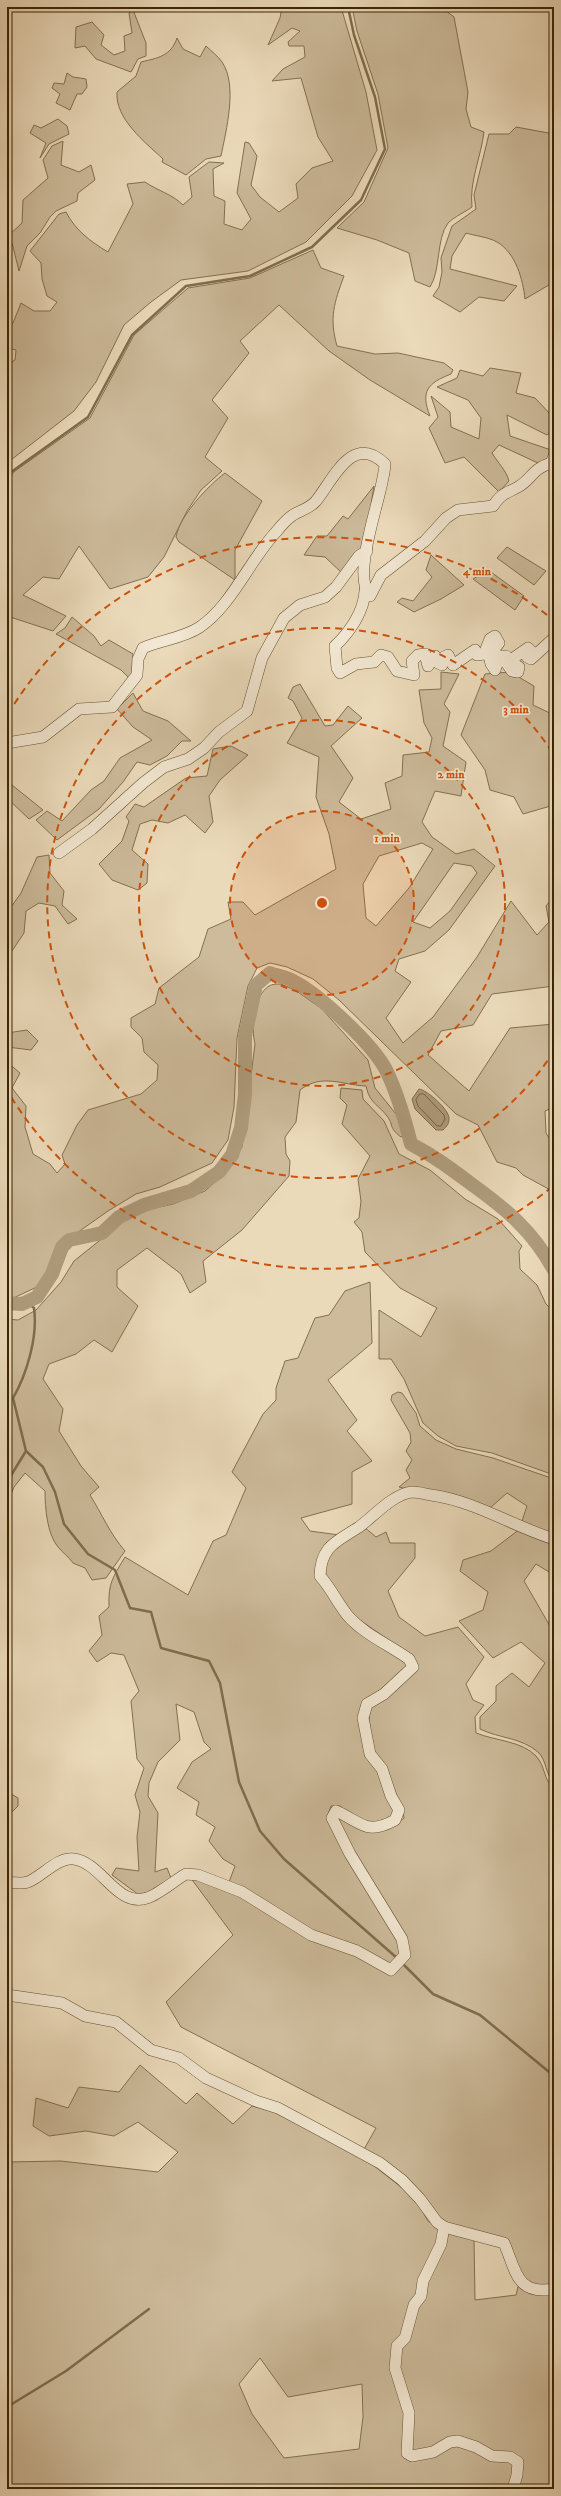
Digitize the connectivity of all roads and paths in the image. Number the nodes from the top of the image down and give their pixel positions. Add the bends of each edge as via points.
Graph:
1 (554, 456) edge
2 (366, 551) junction
3 (365, 590) junction
4 (554, 638) edge
5 (7, 743) edge
6 (59, 853) dead end
7 (554, 1539) edge
8 (7, 1883) edge
9 (7, 1995) edge
10 (444, 2227) junction
11 (554, 2289) edge
12 (513, 2489) edge

1 - 3 street via 551,463 539,467 519,486 500,495 493,506 458,510 446,518 425,540 381,575 370,596
2 - 3 street
2 - 5 street via 385,464 369,453 346,459 316,501 293,515 276,532 244,572 233,592 200,627 143,648 138,659 137,675 112,707 79,709 43,737
2 - 6 street via 325,597 300,605 284,618 262,658 248,711 219,732 204,748 188,758 164,767 92,829
3 - 4 street via 357,617 346,636 335,646 337,668 340,673 356,664 374,662 381,655 388,657 397,671 414,675 412,662 418,655 425,654 428,666 435,656 442,665 444,657 448,655 453,665 475,650 477,655 484,654 490,639 495,636 499,643 490,656 491,664 495,670 500,656 506,656 507,664 512,671 518,672 519,667 513,663 515,657 528,648 531,650 527,657 531,659
7 - 8 street via 468,1503 412,1492 396,1499 337,1541 328,1548 321,1561 320,1576 348,1615 359,1626 409,1659 414,1667 384,1694 367,1704 363,1718 370,1754 382,1769 391,1796 399,1810 395,1820 375,1827 360,1826 350,1817 336,1811 332,1818 350,1854 402,1939 405,1955 391,1970 357,1951 311,1935 242,1892 198,1876 186,1874 147,1898 133,1899 112,1886 91,1867 74,1859 62,1861 27,1882
9 - 10 street via 62,2003 85,2016 116,2022 151,2050 180,2058 206,2078 278,2108 380,2163 402,2180
10 - 11 street via 504,2243 512,2269 526,2287 544,2291
10 - 12 street via 441,2244 423,2281 421,2296 414,2305 405,2338 397,2346 395,2368 409,2413 407,2453 412,2456 433,2452 450,2442 458,2441 492,2456 510,2457 518,2462

